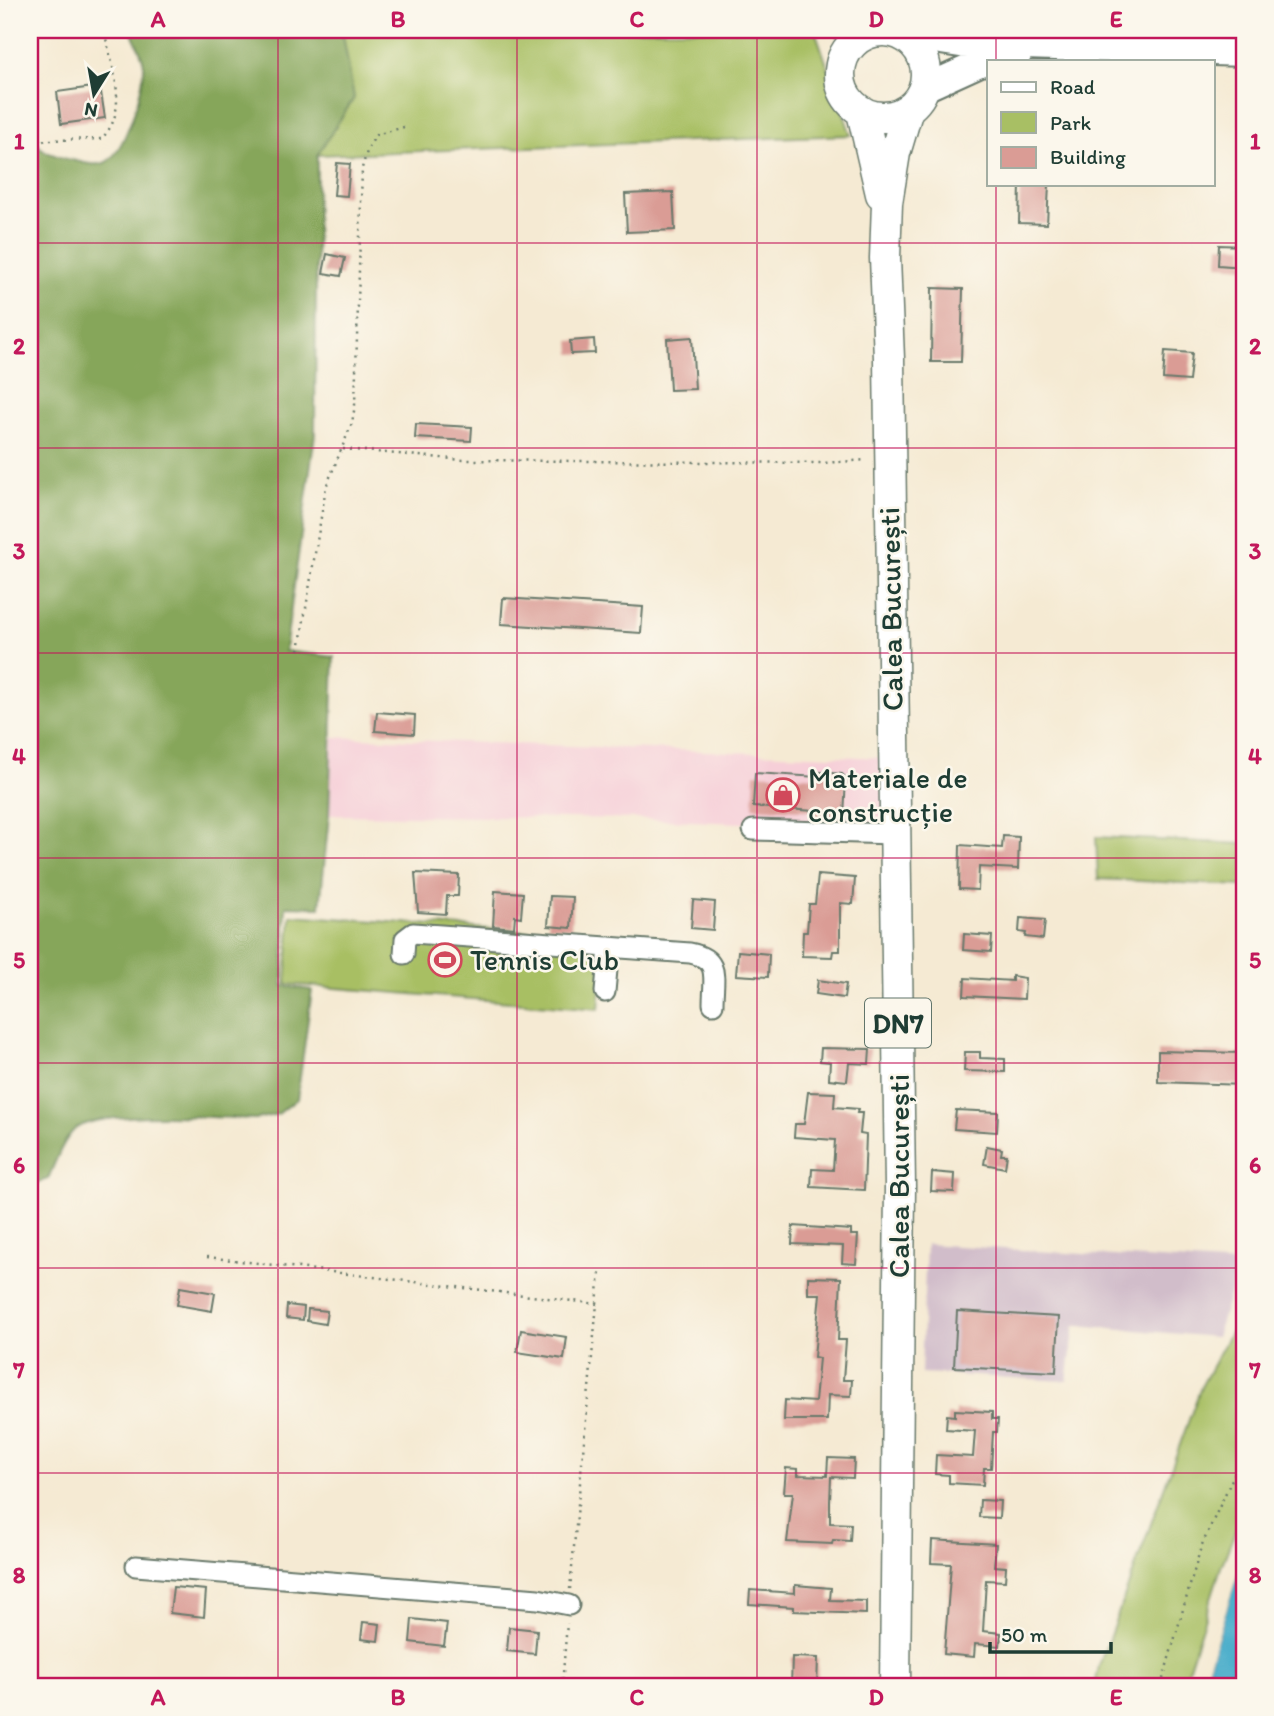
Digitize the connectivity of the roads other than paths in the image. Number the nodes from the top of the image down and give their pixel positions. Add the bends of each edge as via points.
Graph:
1 (836, 30) edge
2 (888, 31) edge
3 (1061, 47) junction
4 (1244, 53) edge
5 (995, 60) edge
6 (841, 62) junction
7 (987, 62) edge
8 (916, 99) junction
9 (862, 112) junction
10 (887, 204) junction
11 (753, 830) dead end
12 (894, 834) junction
13 (609, 947) junction
14 (404, 954) dead end
15 (605, 992) dead end
16 (713, 1004) dead end
17 (136, 1566) dead end
18 (569, 1605) road end
19 (895, 1686) edge

1 - 6 highway, DN7
2 - 3 main road via 945,43
2 - 6 highway via 864,35
2 - 8 highway, Calea București / DN7 via 920,52 926,77
3 - 4 main road
3 - 5 main road
6 - 9 highway, Calea București / DN7 via 841,85
7 - 8 main road
8 - 9 highway via 885,117
8 - 10 highway, Calea București / DN7 via 895,153
9 - 10 highway, Calea București / DN7
10 - 12 highway, Calea București / DN7
11 - 12 street
12 - 19 highway, Calea București / DN7 via 900,1187
13 - 14 street via 413,933 405,939
13 - 15 street
13 - 16 street via 691,953 709,959
17 - 18 street

